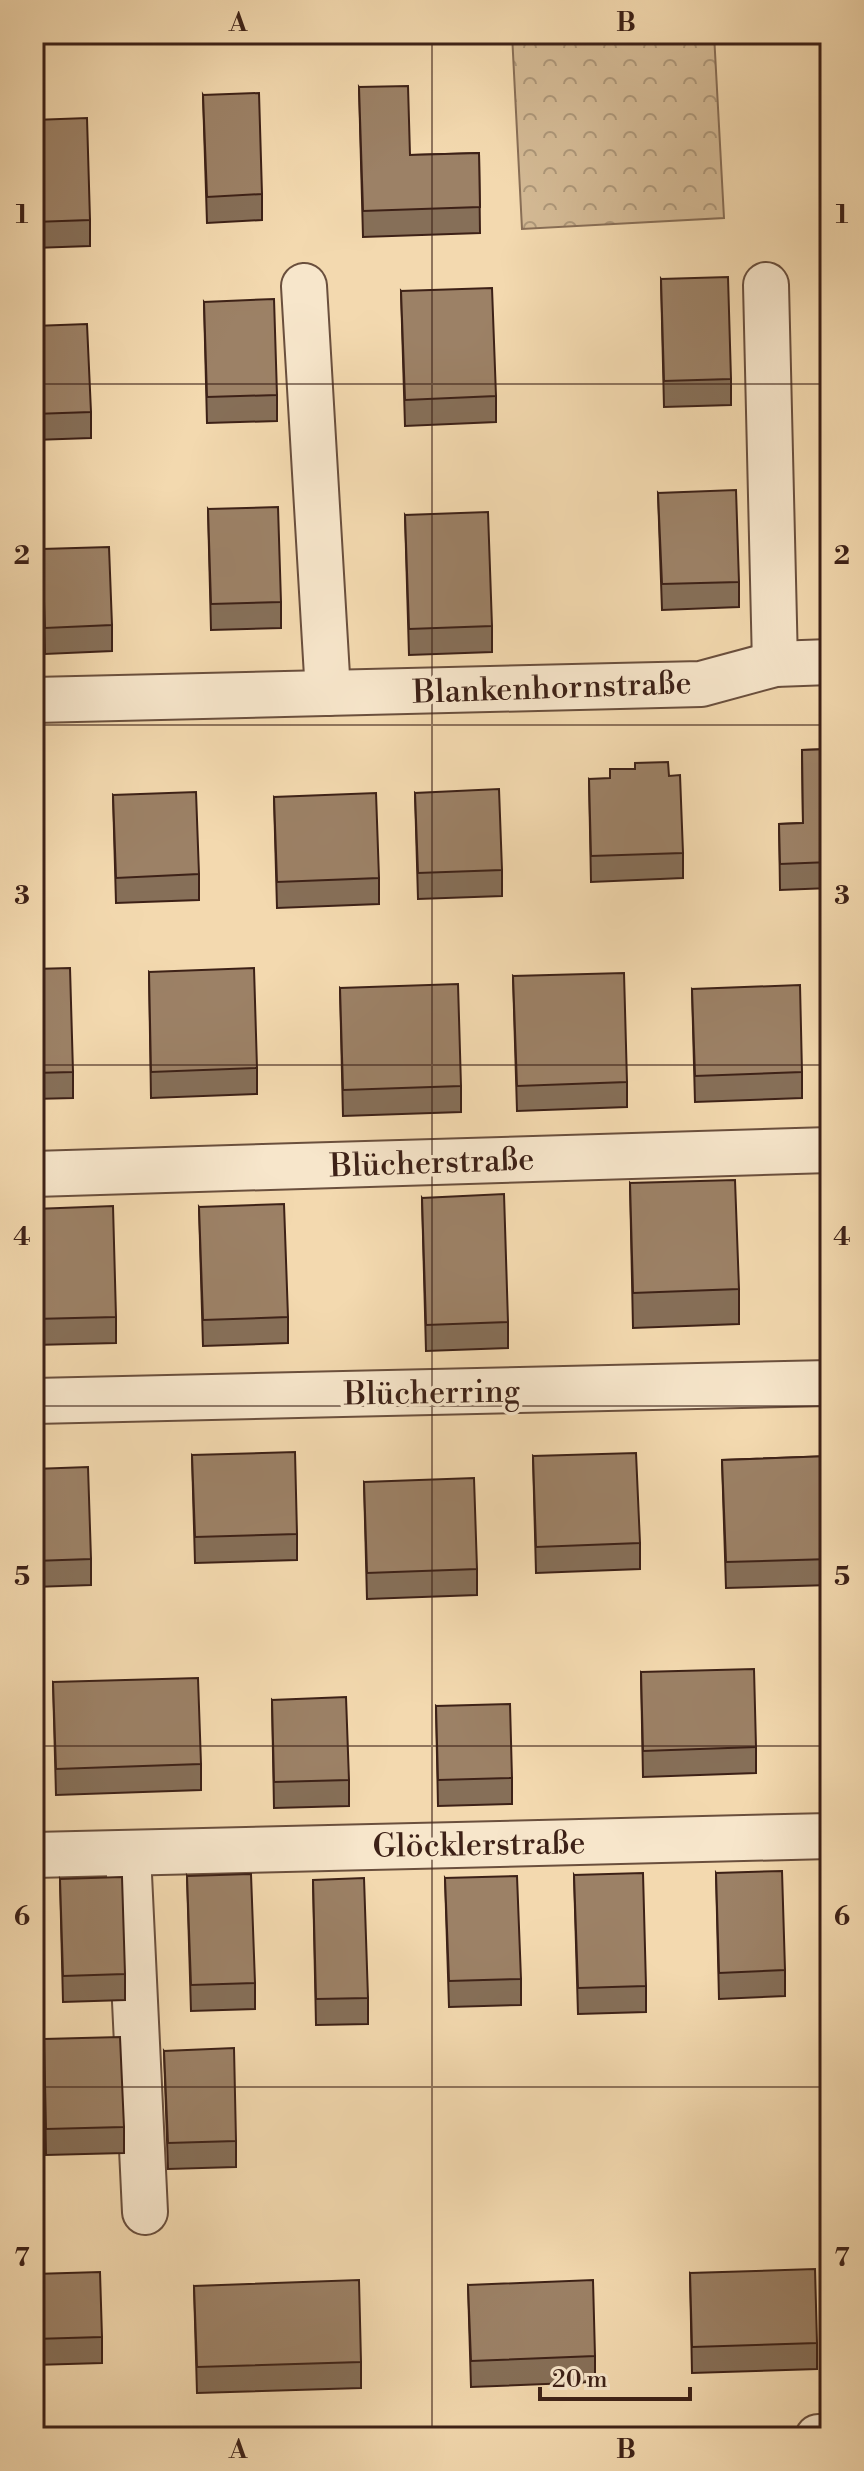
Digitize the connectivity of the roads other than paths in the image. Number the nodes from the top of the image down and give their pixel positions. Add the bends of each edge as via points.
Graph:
1 (766, 285) dead end
2 (304, 286) dead end
3 (830, 662) edge
4 (775, 664) junction
5 (328, 693) junction
6 (34, 700) edge
7 (830, 1150) edge
8 (34, 1174) edge
9 (830, 1383) edge
10 (34, 1401) edge
11 (830, 1836) edge
12 (128, 1854) junction
13 (34, 1855) edge
14 (145, 2212) dead end
15 (818, 2437) edge
16 (830, 2437) edge

1 - 4 street
2 - 5 street
3 - 4 street, Blankenhornstraße
4 - 5 street, Blankenhornstraße via 701,684
5 - 6 street, Blankenhornstraße
7 - 8 street, Blücherstraße
9 - 10 street, Blücherring
11 - 12 street, Glöcklerstraße
12 - 13 street, Glöcklerstraße
12 - 14 street
15 - 16 street

